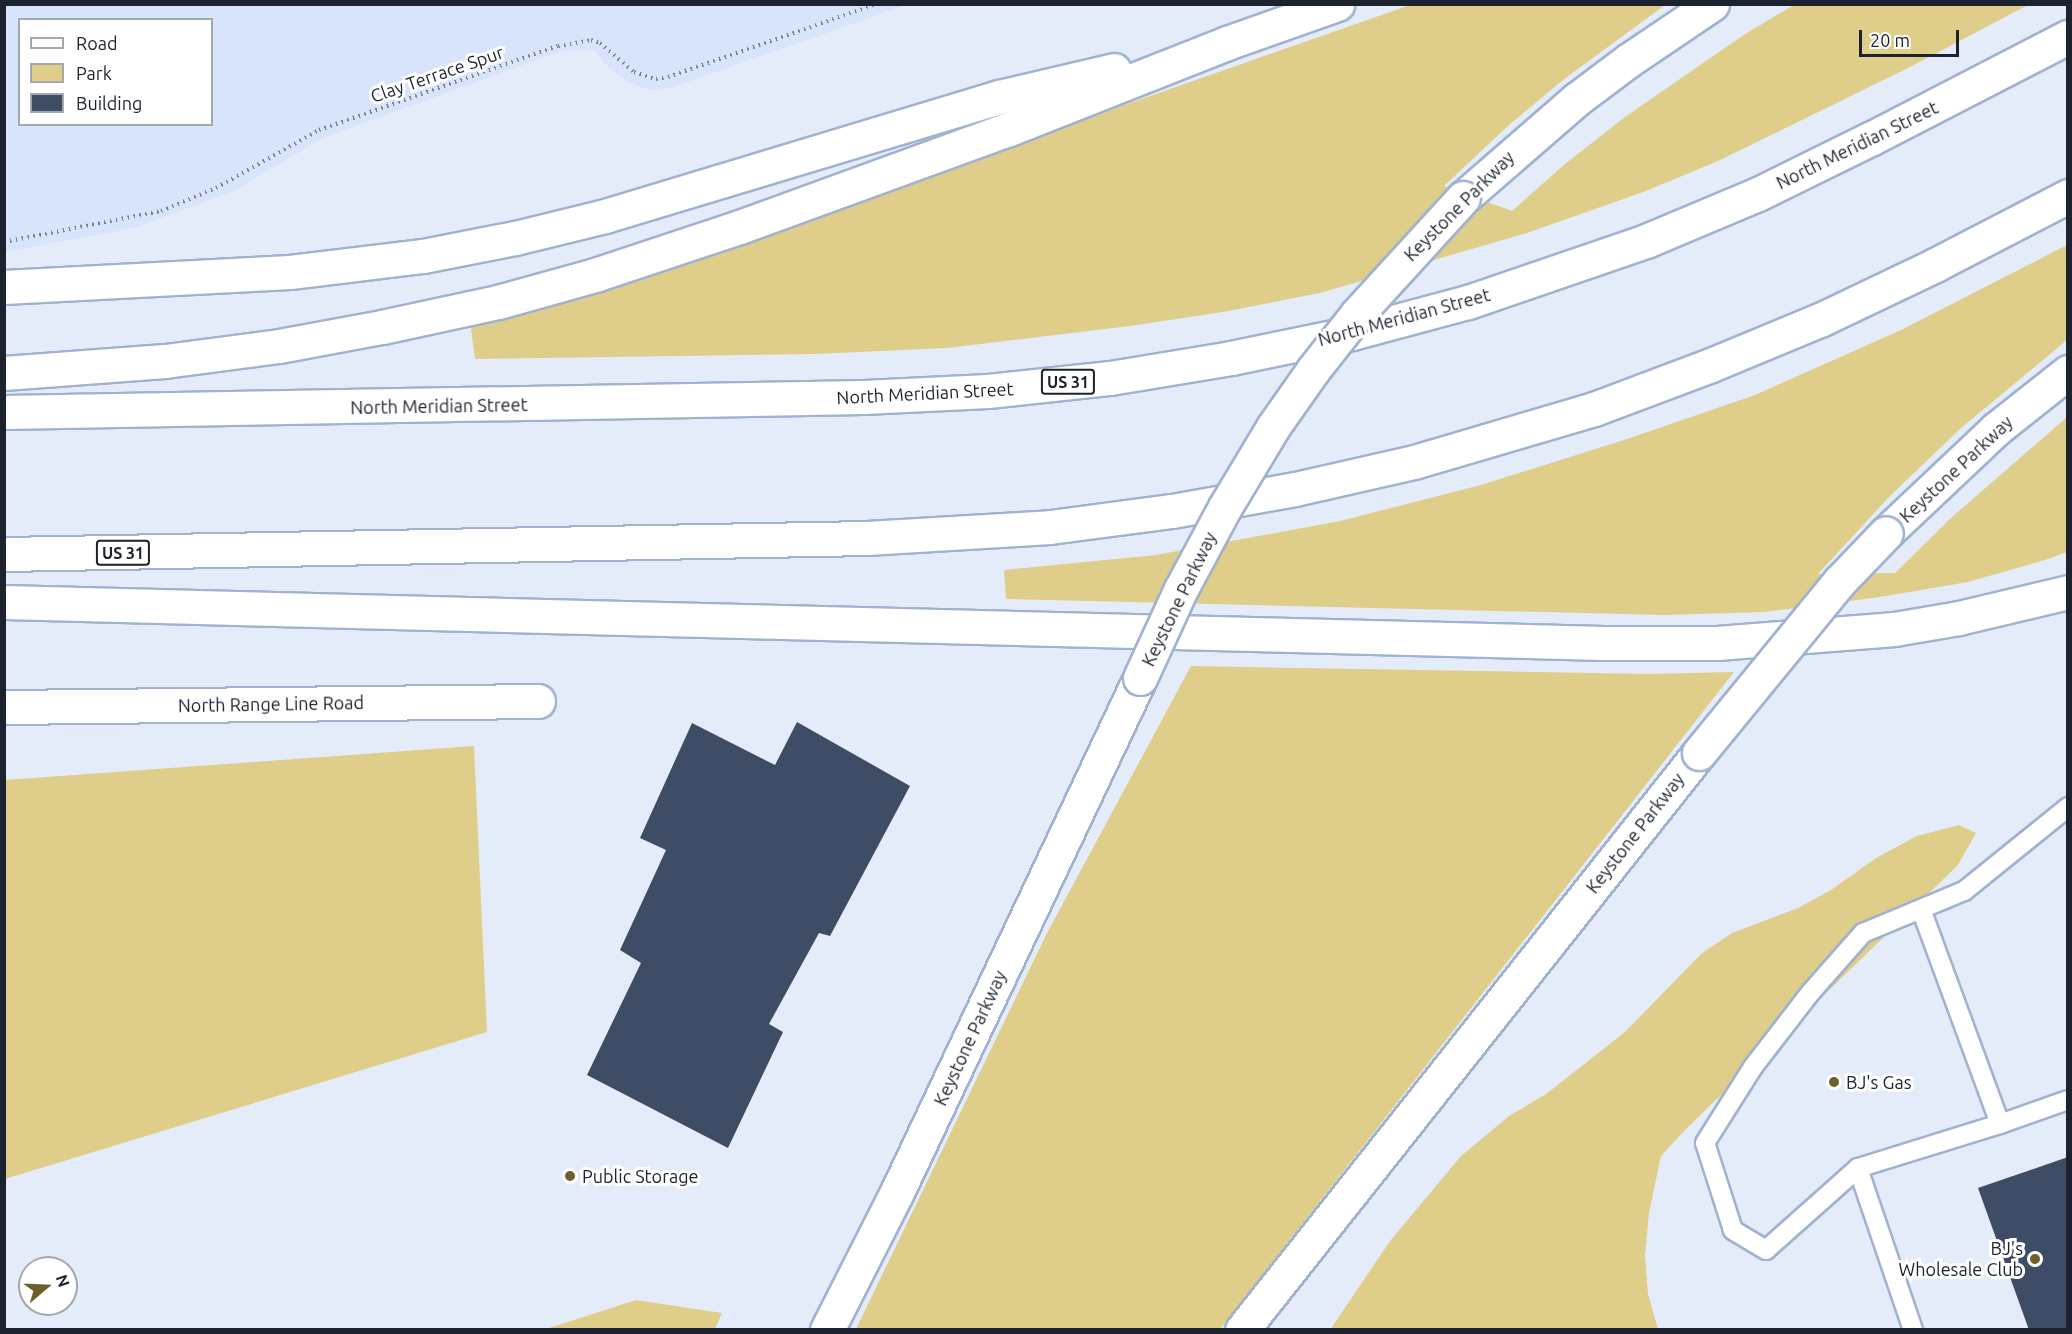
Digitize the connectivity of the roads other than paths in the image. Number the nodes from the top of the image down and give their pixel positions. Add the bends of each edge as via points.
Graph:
1 (1337, 4) edge
2 (1712, 4) edge
3 (2067, 37) edge
4 (1227, 43) junction
5 (2067, 196) edge
6 (4, 287) edge
7 (2067, 372) edge
8 (4, 373) edge
9 (4, 412) edge
10 (4, 554) edge
11 (2067, 571) edge
12 (2067, 592) edge
13 (4, 602) edge
14 (1836, 633) junction
15 (538, 701) dead end
16 (4, 707) edge
17 (2067, 807) edge
18 (1921, 909) junction
19 (2067, 1100) edge
20 (2001, 1124) junction
21 (1858, 1168) junction
22 (827, 1329) edge
23 (1242, 1329) edge
24 (1913, 1329) edge

1 - 4 main road
2 - 22 main road, Keystone Parkway, bridge via 1577,99 1463,198 1357,314 1312,370 1225,507 1192,569 917,1150
3 - 9 main road, North Meridian Street / US 31 via 1789,179 1646,241 1468,302 1352,333 1231,358 1022,388 876,397
4 - 6 main road via 999,97 605,216 515,238 423,256 290,272
4 - 8 main road via 1009,129 742,226 498,302 279,346 165,361
5 - 10 main road, US 31 via 1822,319 1594,409 1414,462 1172,511 1050,527 867,538
7 - 23 main road, Keystone Parkway, bridge via 1996,429 1840,581
11 - 14 main road
12 - 14 main road via 1959,618 1894,629
13 - 14 main road via 1603,643 1717,643
15 - 16 main road, North Range Line Road
17 - 18 lane via 1964,891
18 - 20 lane
18 - 21 lane via 1863,933 1753,1067 1705,1143 1733,1230 1766,1250
19 - 20 lane
20 - 21 lane
21 - 24 lane

